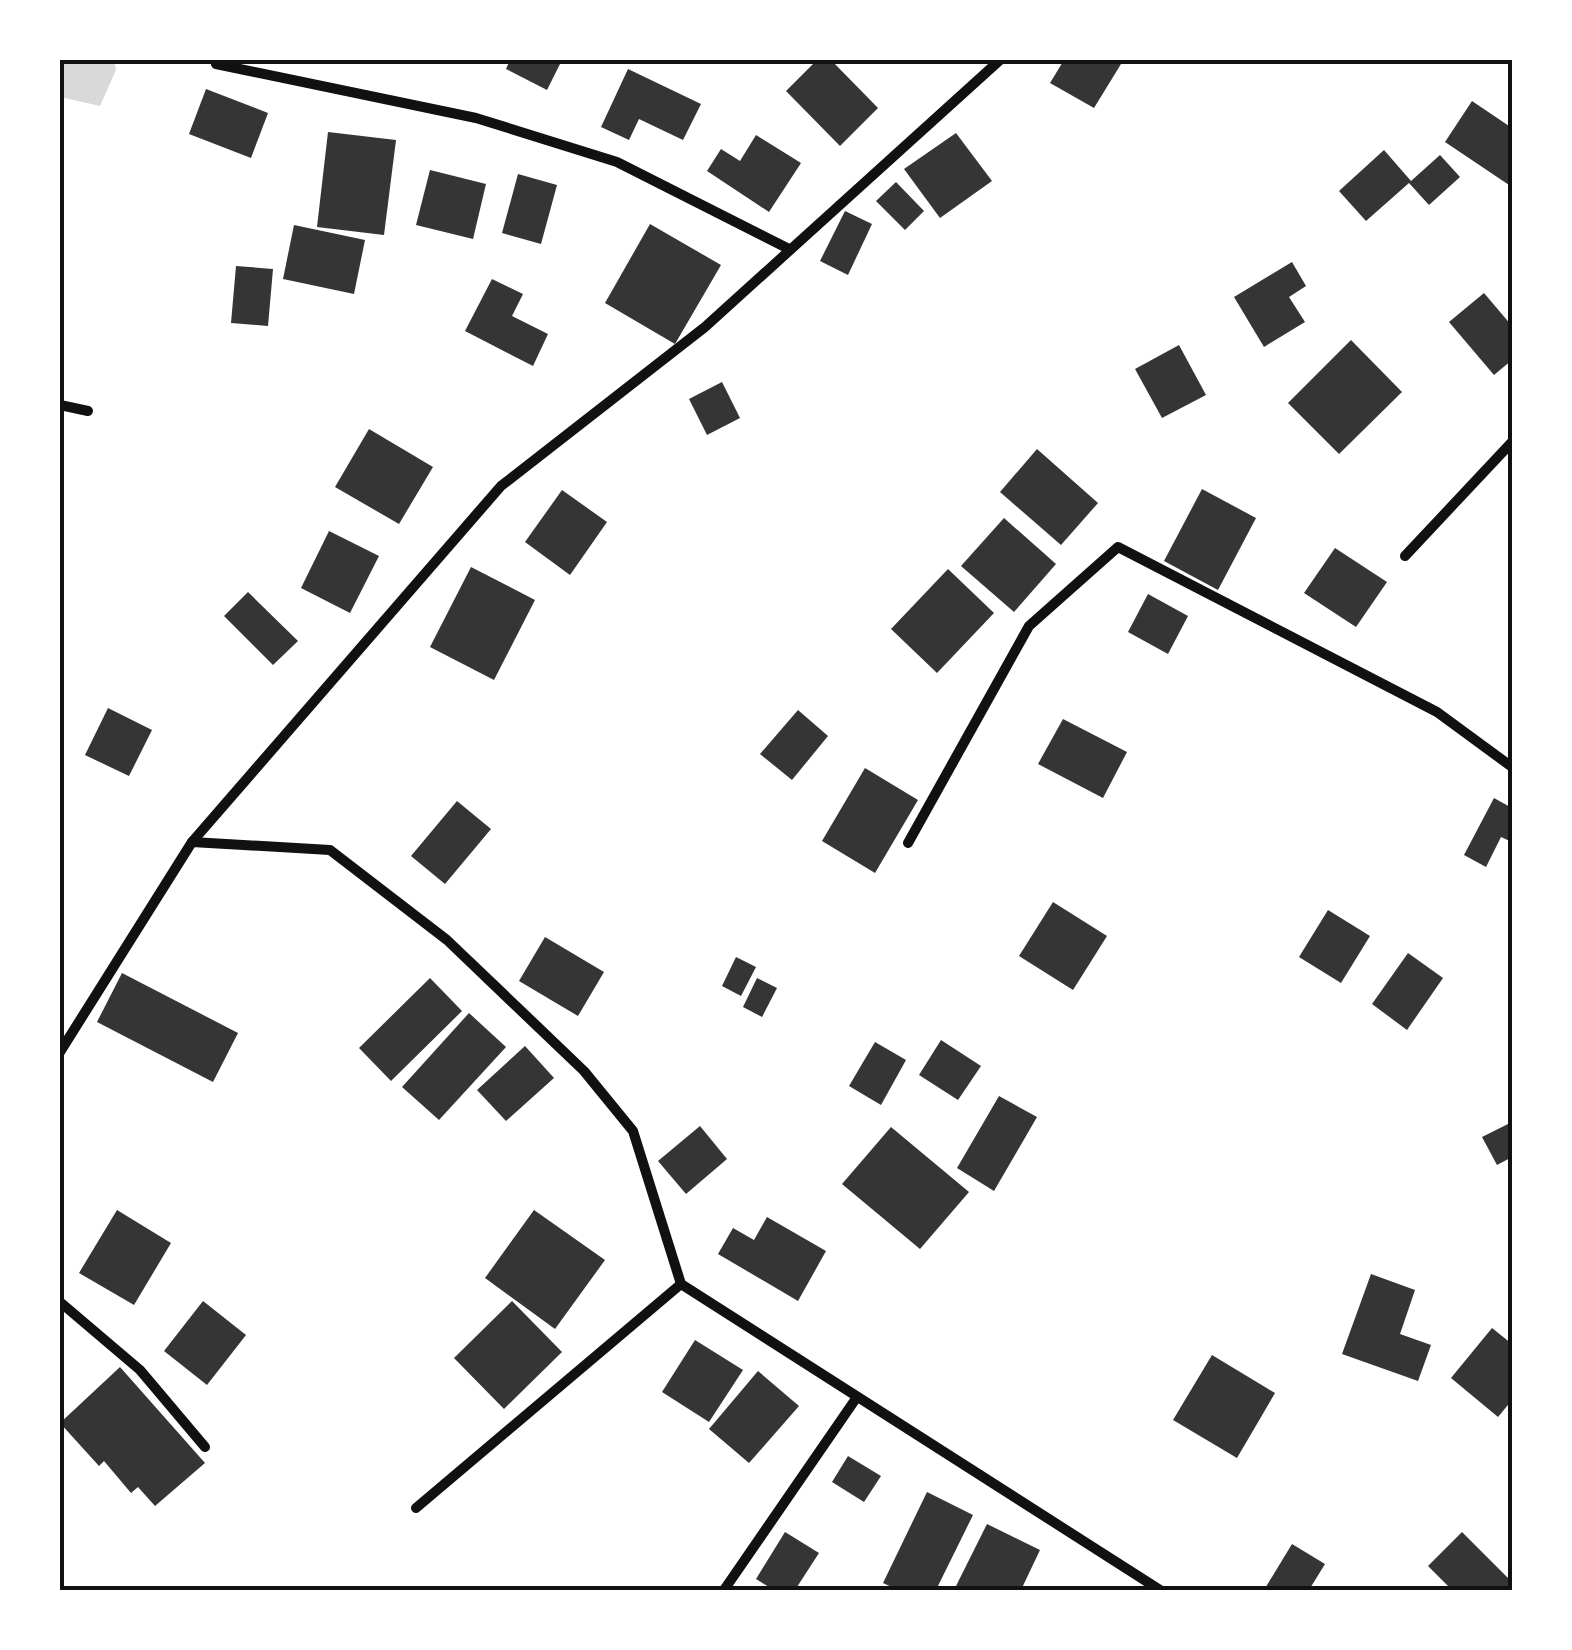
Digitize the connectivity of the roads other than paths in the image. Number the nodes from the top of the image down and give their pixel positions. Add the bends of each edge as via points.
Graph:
1 (1000, 60) edge
2 (216, 64) dead end
3 (789, 250) junction
4 (60, 404) edge
5 (88, 411) dead end
6 (1512, 442) edge
7 (1404, 556) dead end
8 (1512, 767) edge
9 (192, 842) junction
10 (908, 843) dead end
11 (60, 1052) edge
12 (681, 1284) junction
13 (60, 1302) edge
14 (857, 1396) junction
15 (206, 1447) dead end
16 (416, 1508) dead end
17 (724, 1590) edge
18 (1160, 1590) edge

1 - 3 street
2 - 3 street via 476,118 617,162
3 - 9 street via 705,327 501,486
4 - 5 street
6 - 7 street
8 - 10 street via 1437,712 1118,547 1028,626
9 - 11 street
9 - 12 street via 330,850 447,940 584,1071 633,1132
12 - 14 street
12 - 16 street
13 - 15 street via 140,1370
14 - 17 street
14 - 18 street

